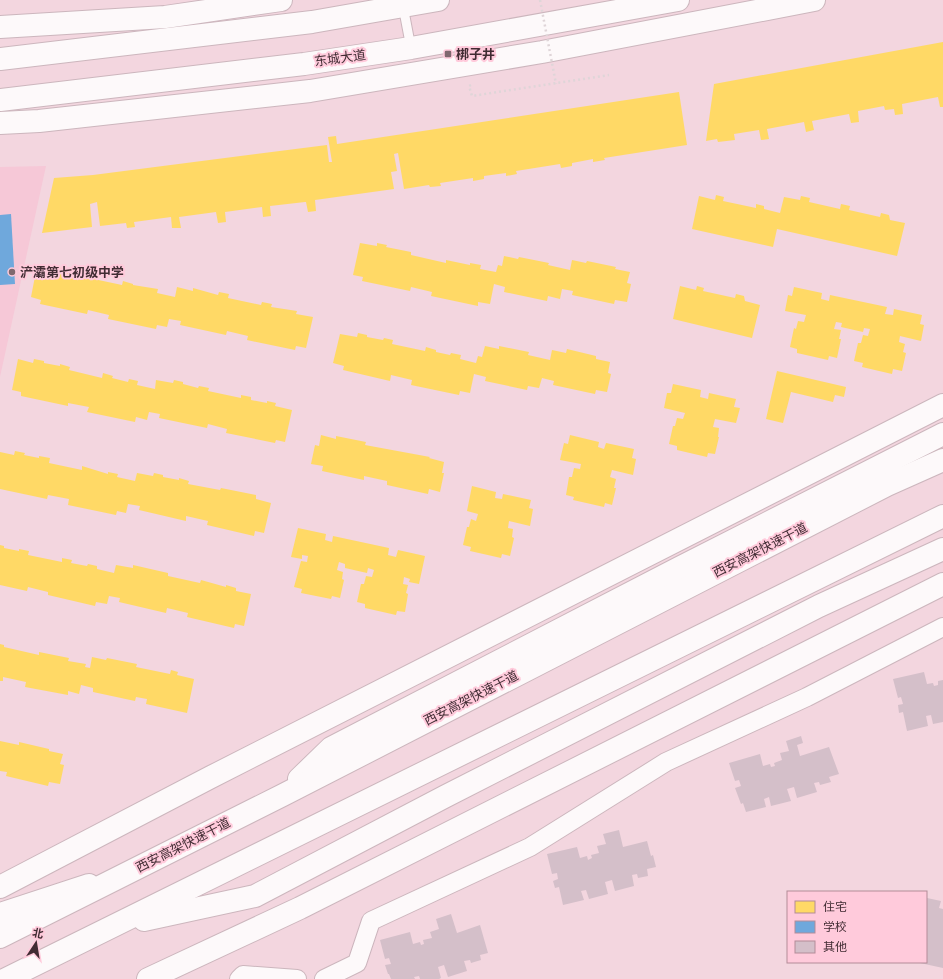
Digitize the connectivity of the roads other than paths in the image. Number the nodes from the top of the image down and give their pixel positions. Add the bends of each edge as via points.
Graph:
1 (281, 0) edge
2 (438, 0) edge
3 (678, 0) edge
4 (814, 0) edge
5 (403, 3) edge
6 (0, 27) edge
7 (411, 48) junction
8 (0, 59) edge
9 (0, 100) edge
10 (0, 123) edge
11 (943, 405) edge
12 (943, 434) edge
13 (943, 460) edge
14 (943, 516) edge
15 (943, 549) edge
16 (943, 584) edge
17 (943, 627) edge
18 (282, 795) junction
19 (128, 872) junction
20 (0, 887) edge
21 (0, 914) edge
22 (110, 928) junction
23 (0, 936) edge
24 (6, 979) edge
25 (148, 979) edge
26 (239, 979) edge
27 (298, 979) edge
28 (324, 979) edge

1 - 6 main road via 165,17
2 - 5 main road
3 - 7 main road, 东城大道
4 - 10 main road via 542,52 310,91 39,122
5 - 7 lane
5 - 8 main road via 312,22
7 - 9 main road, 东城大道 via 304,64
11 - 20 main road via 232,766
12 - 18 main road via 331,748
13 - 18 main road, 西安高架快速干道 via 887,485
14 - 22 main road
15 - 22 main road via 819,606 255,896
16 - 25 main road via 307,905
17 - 28 street via 807,698 666,762 530,847 371,921 357,963
18 - 19 main road, 西安高架快速干道
19 - 21 main road
19 - 23 main road, 西安高架快速干道
22 - 24 main road
26 - 27 street via 243,975

